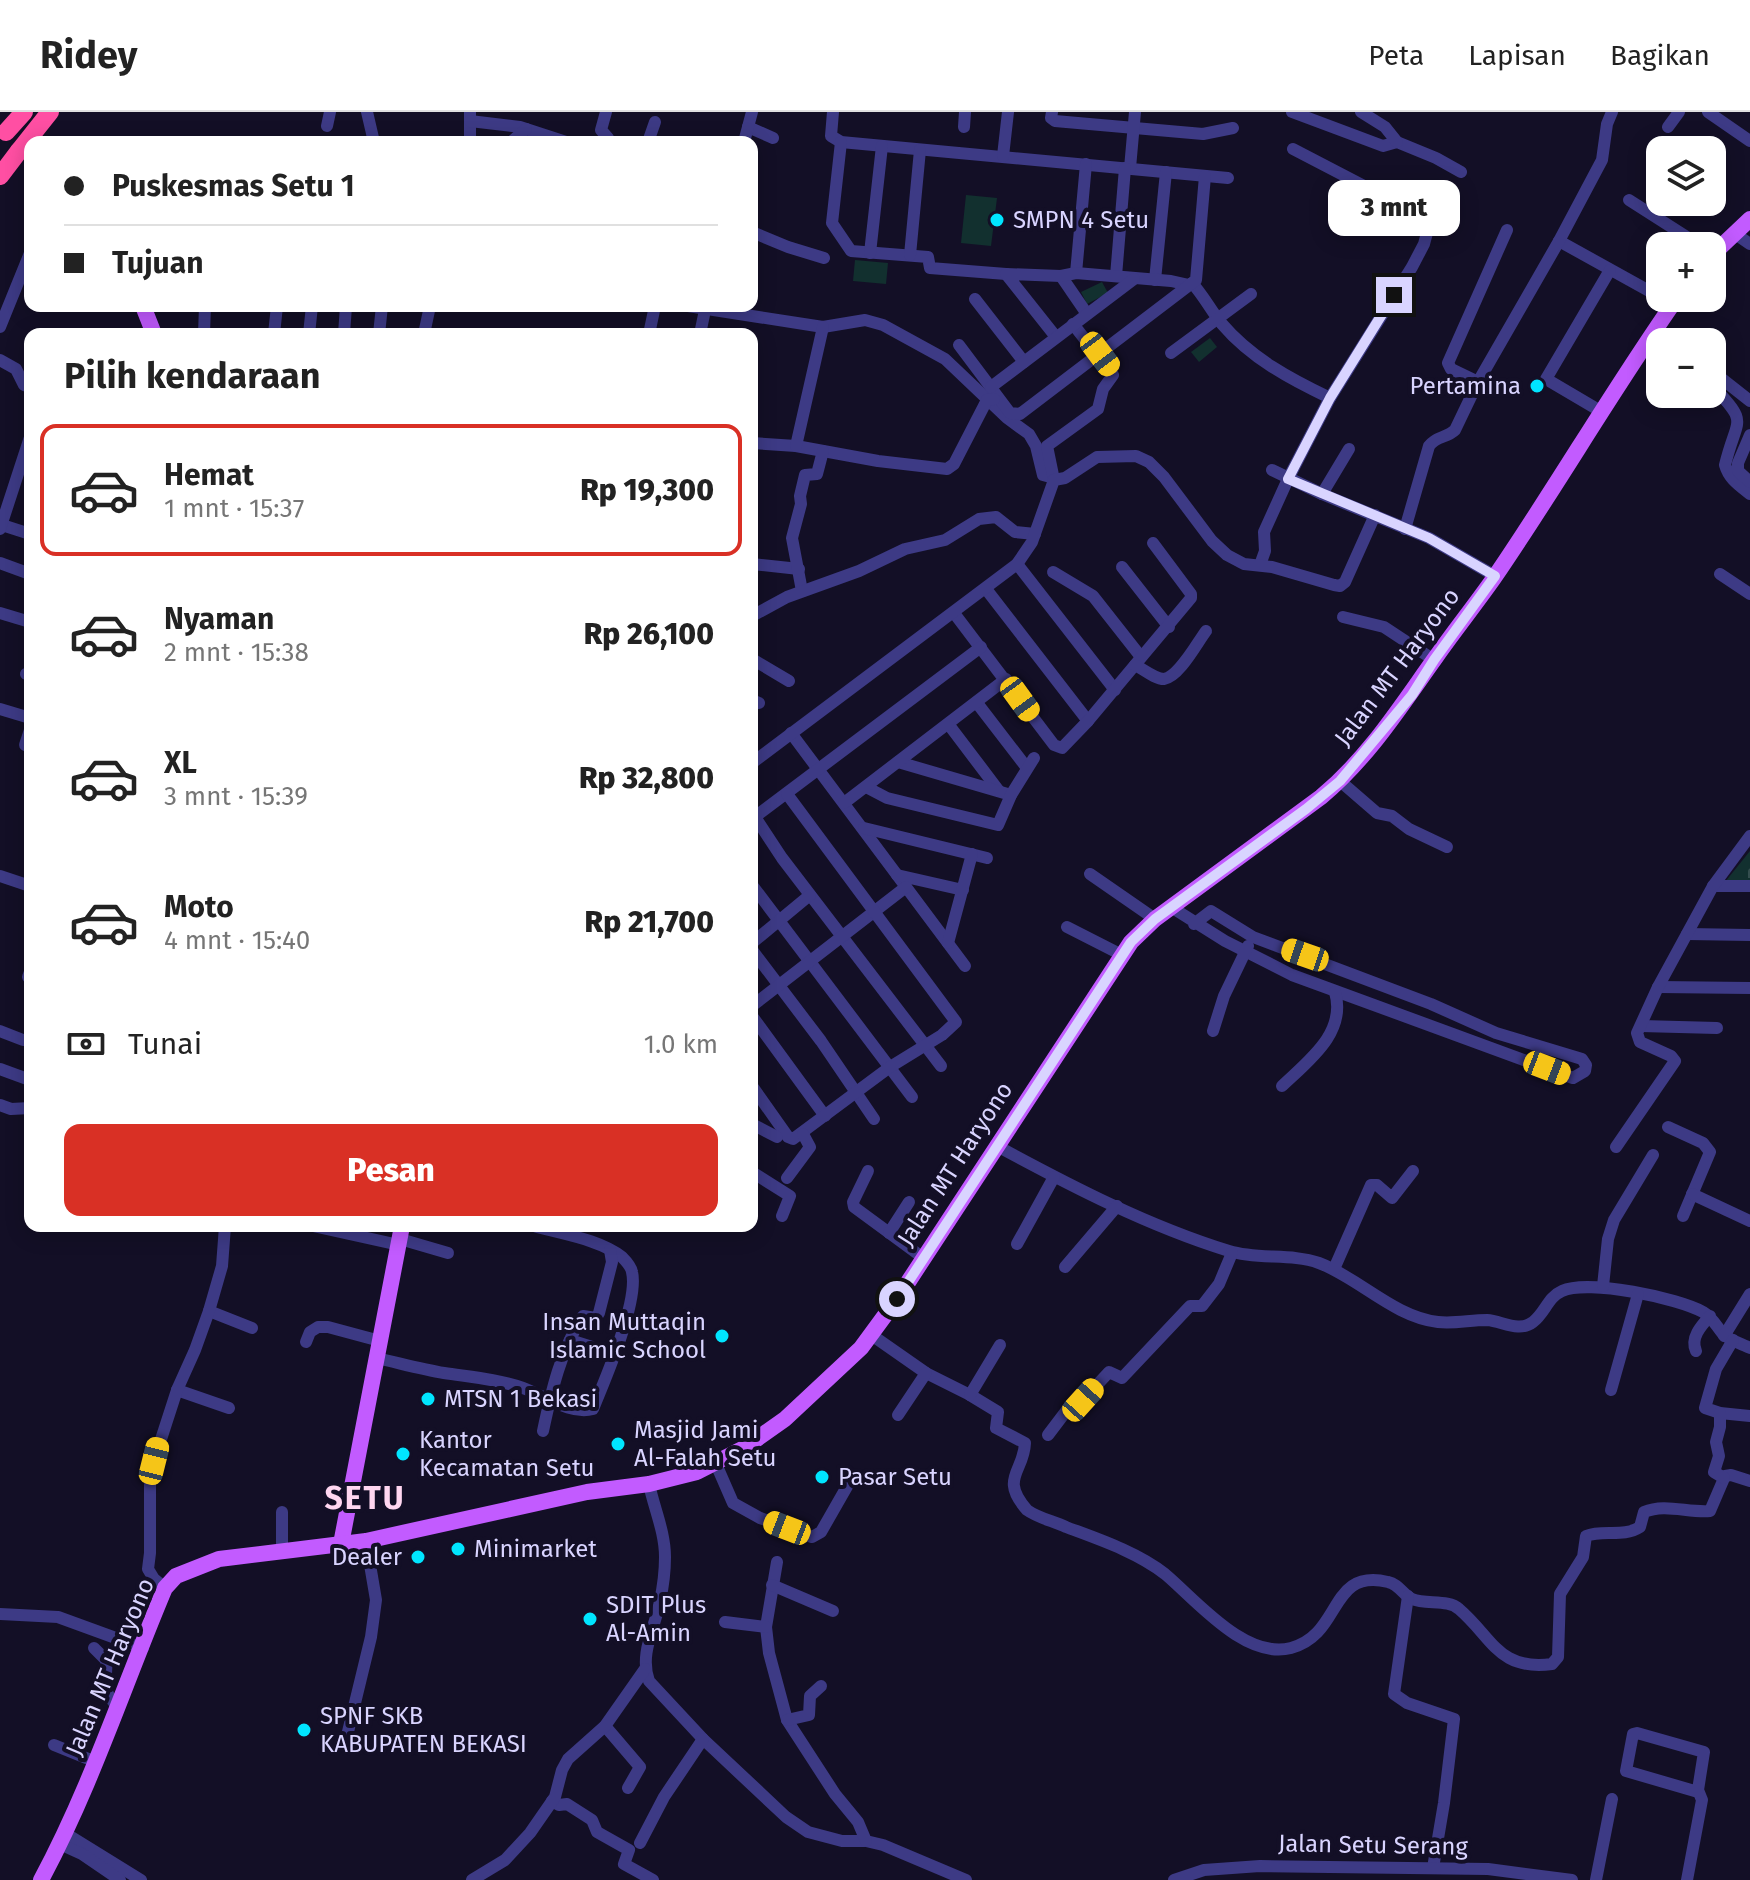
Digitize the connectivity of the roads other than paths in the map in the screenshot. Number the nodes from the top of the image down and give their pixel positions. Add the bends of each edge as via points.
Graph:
1 (23, 112) edge
2 (50, 112) edge
3 (330, 112) edge
4 (367, 112) edge
5 (507, 112) edge
6 (606, 112) edge
7 (752, 112) edge
8 (833, 112) edge
9 (965, 112) edge
10 (1008, 112) edge
11 (1052, 112) edge
12 (1135, 112) edge
13 (1361, 112) edge
14 (1612, 112) edge
15 (1679, 112) edge
16 (1708, 112) edge
17 (1297, 113) edge
18 (470, 116) edge
19 (1092, 118) edge
20 (655, 122) dead end
21 (504, 125) junction
22 (327, 126) dead end
23 (748, 127) junction
24 (964, 127) dead end
25 (1668, 127) dead end
26 (1233, 128) dead end
27 (526, 129) junction
28 (1133, 129) junction
29 (31, 136) edge
30 (35, 136) edge
31 (373, 136) edge
32 (472, 136) edge
33 (518, 136) edge
34 (548, 136) edge
35 (606, 136) edge
36 (650, 136) edge
37 (746, 136) edge
38 (3, 137) edge
39 (773, 138) dead end
40 (1750, 141) edge
41 (841, 142) junction
42 (1397, 142) junction
43 (24, 145) edge
44 (882, 146) junction
45 (1293, 149) dead end
46 (920, 150) junction
47 (1003, 156) junction
48 (1086, 164) junction
49 (1127, 168) junction
50 (1166, 172) junction
51 (1461, 172) dead end
52 (0, 176) edge
53 (1205, 176) junction
54 (1228, 178) dead end
55 (1629, 200) dead end
56 (1750, 219) edge
57 (1507, 230) dead end
58 (1679, 232) edge
59 (1734, 233) junction
60 (758, 234) edge
61 (1559, 241) junction
62 (1726, 241) edge
63 (1750, 244) edge
64 (870, 253) junction
65 (910, 255) junction
66 (24, 258) edge
67 (824, 258) dead end
68 (1610, 270) junction
69 (1076, 273) junction
70 (1006, 274) junction
71 (1061, 276) junction
72 (1116, 276) junction
73 (1134, 279) junction
74 (1155, 280) junction
75 (1191, 284) junction
76 (1646, 288) edge
77 (1251, 294) dead end
78 (975, 299) dead end
79 (719, 312) edge
80 (1087, 314) junction
81 (1218, 318) junction
82 (1073, 324) junction
83 (1, 327) edge
84 (823, 327) junction
85 (1056, 337) junction
86 (0, 341) edge
87 (959, 345) dead end
88 (1646, 351) edge
89 (1171, 353) dead end
90 (1099, 355) junction
91 (0, 360) edge
92 (1024, 362) junction
93 (1478, 382) junction
94 (1726, 382) edge
95 (24, 384) edge
96 (1726, 394) edge
97 (993, 395) junction
98 (1330, 398) junction
99 (1750, 401) edge
100 (1602, 412) junction
101 (1750, 435) edge
102 (758, 443) edge
103 (796, 446) junction
104 (1349, 449) dead end
105 (823, 451) junction
106 (24, 456) edge
107 (1272, 470) dead end
108 (1054, 479) junction
109 (1288, 479) junction
110 (1750, 482) edge
111 (1322, 494) junction
112 (1750, 494) edge
113 (1375, 515) junction
114 (1, 527) edge
115 (1405, 529) junction
116 (24, 533) edge
117 (1029, 533) junction
118 (1153, 543) dead end
119 (0, 563) edge
120 (1017, 564) junction
121 (758, 565) edge
122 (1260, 565) junction
123 (1122, 567) dead end
124 (799, 569) junction
125 (24, 572) edge
126 (1053, 572) dead end
127 (1720, 574) dead end
128 (1495, 576) junction
129 (986, 589) junction
130 (802, 591) junction
131 (1750, 594) edge
132 (758, 612) edge
133 (0, 613) edge
134 (954, 613) junction
135 (1343, 617) dead end
136 (24, 620) edge
137 (1169, 627) junction
138 (1206, 631) dead end
139 (981, 647) junction
140 (1434, 660) junction
141 (1138, 661) junction
142 (758, 663) edge
143 (1006, 679) junction
144 (789, 681) dead end
145 (1115, 690) junction
146 (977, 703) junction
147 (0, 710) edge
148 (24, 716) edge
149 (1088, 721) junction
150 (949, 725) junction
151 (791, 733) junction
152 (758, 758) edge
153 (898, 762) junction
154 (818, 770) junction
155 (1340, 781) junction
156 (866, 787) junction
157 (1005, 793) junction
158 (787, 794) junction
159 (844, 803) junction
160 (758, 814) edge
161 (758, 825) edge
162 (864, 828) junction
163 (1750, 836) edge
164 (1447, 847) dead end
165 (972, 854) junction
166 (987, 858) dead end
167 (1090, 874) dead end
168 (897, 875) junction
169 (0, 876) edge
170 (24, 884) edge
171 (1713, 886) junction
172 (1750, 886) edge
173 (906, 887) junction
174 (963, 890) junction
175 (758, 893) edge
176 (810, 895) junction
177 (1171, 907) junction
178 (874, 911) junction
179 (1155, 919) junction
180 (779, 920) junction
181 (1194, 924) junction
182 (1067, 927) dead end
183 (1687, 934) junction
184 (1750, 935) edge
185 (842, 936) junction
186 (1253, 937) junction
187 (758, 938) edge
188 (948, 943) junction
189 (1245, 952) junction
190 (1122, 955) junction
191 (758, 958) edge
192 (810, 960) junction
193 (965, 966) dead end
194 (779, 985) junction
195 (1658, 987) junction
196 (1750, 988) edge
197 (1335, 992) junction
198 (758, 1001) edge
199 (1431, 1004) junction
200 (1412, 1017) junction
201 (758, 1024) edge
202 (1641, 1026) junction
203 (1717, 1028) dead end
204 (0, 1031) edge
205 (1213, 1031) dead end
206 (23, 1040) dead end
207 (925, 1044) junction
208 (941, 1066) dead end
209 (890, 1067) junction
210 (0, 1069) edge
211 (24, 1078) edge
212 (1282, 1086) dead end
213 (855, 1092) junction
214 (758, 1094) edge
215 (912, 1097) dead end
216 (761, 1098) junction
217 (758, 1102) edge
218 (0, 1105) edge
219 (24, 1108) edge
220 (825, 1116) junction
221 (874, 1119) dead end
222 (758, 1127) edge
223 (1668, 1127) dead end
224 (803, 1134) junction
225 (777, 1137) dead end
226 (997, 1146) junction
227 (1616, 1147) dead end
228 (1653, 1155) dead end
229 (868, 1171) dead end
230 (1413, 1171) dead end
231 (758, 1176) edge
232 (1054, 1177) junction
233 (787, 1178) dead end
234 (1692, 1194) junction
235 (909, 1202) dead end
236 (1117, 1206) junction
237 (782, 1216) dead end
238 (1683, 1216) dead end
239 (1750, 1221) edge
240 (225, 1232) edge
241 (360, 1232) edge
242 (553, 1232) edge
243 (889, 1233) junction
244 (400, 1237) edge
245 (1017, 1244) dead end
246 (610, 1250) junction
247 (448, 1253) dead end
248 (1232, 1253) junction
249 (922, 1257) junction
250 (1065, 1267) dead end
251 (1334, 1269) junction
252 (1603, 1286) junction
253 (1638, 1294) junction
254 (1750, 1294) edge
255 (209, 1311) junction
256 (1710, 1316) junction
257 (252, 1328) dead end
258 (873, 1336) junction
259 (1729, 1338) junction
260 (570, 1340) junction
261 (380, 1341) junction
262 (306, 1342) dead end
263 (1000, 1345) dead end
264 (1750, 1348) edge
265 (1696, 1351) dead end
266 (614, 1354) junction
267 (376, 1358) junction
268 (926, 1373) junction
269 (177, 1390) junction
270 (1611, 1390) dead end
271 (970, 1395) junction
272 (550, 1399) junction
273 (229, 1408) dead end
274 (1720, 1413) junction
275 (898, 1415) dead end
276 (1750, 1416) edge
277 (543, 1431) dead end
278 (1048, 1435) dead end
279 (716, 1464) junction
280 (1724, 1478) junction
281 (1750, 1481) edge
282 (849, 1483) dead end
283 (649, 1484) junction
284 (282, 1512) dead end
285 (366, 1541) junction
286 (341, 1544) junction
287 (282, 1550) junction
288 (777, 1562) dead end
289 (772, 1585) junction
290 (165, 1588) junction
291 (1408, 1596) junction
292 (833, 1611) dead end
293 (0, 1614) edge
294 (725, 1622) dead end
295 (766, 1627) junction
296 (94, 1648) dead end
297 (143, 1648) junction
298 (645, 1669) junction
299 (821, 1686) dead end
300 (118, 1707) junction
301 (787, 1720) junction
302 (605, 1726) junction
303 (703, 1739) junction
304 (346, 1740) dead end
305 (54, 1745) dead end
306 (96, 1762) junction
307 (628, 1788) dead end
308 (1698, 1792) junction
309 (1612, 1799) dead end
310 (552, 1801) junction
311 (62, 1838) junction
312 (866, 1841) junction
313 (640, 1843) dead end
314 (1260, 1866) junction
315 (1433, 1868) junction
316 (1385, 1874) edge
317 (1412, 1874) edge
318 (1485, 1874) edge
319 (1514, 1876) edge
320 (41, 1880) edge
321 (120, 1880) edge
322 (141, 1880) edge
323 (472, 1880) edge
324 (653, 1880) edge
325 (966, 1880) edge
326 (1174, 1880) edge
327 (1255, 1880) edge
328 (1572, 1880) edge
329 (1596, 1880) edge
330 (1687, 1880) edge

1 - 30 main road
1 - 38 highway, bridge
2 - 29 highway, bridge
3 - 22 street
4 - 31 street
5 - 21 street
6 - 35 street via 601,130
7 - 23 street
8 - 41 street via 831,136
9 - 24 street
10 - 47 street
11 - 19 street via 1055,121
12 - 28 street
13 - 42 street
14 - 61 street via 1602,160
15 - 25 street
16 - 40 street
17 - 42 street via 1383,146
18 - 21 street
18 - 32 street
19 - 28 street
20 - 36 street
21 - 27 street
23 - 37 street
23 - 39 street
26 - 28 street via 1208,134
27 - 33 street
27 - 34 street
28 - 49 street
41 - 44 street
41 - 64 street via 832,223 851,251
42 - 51 street
43 - 52 highway, bridge
44 - 46 street
44 - 64 street
45 - 98 street via 1418,214 1428,229 1412,267
46 - 47 street
46 - 65 street
47 - 48 street
48 - 49 street
48 - 69 street
49 - 50 street
49 - 72 street
50 - 53 street
50 - 74 street
53 - 54 street
53 - 75 street via 1196,279
55 - 58 street
56 - 59 main road
57 - 93 street via 1448,363
59 - 62 main road
59 - 63 street
60 - 67 street
61 - 68 street
61 - 93 street
64 - 65 street
65 - 70 street via 929,257 930,268
66 - 83 street
68 - 76 street
68 - 100 street via 1546,379
69 - 71 street
69 - 72 street
70 - 71 street
70 - 85 street
71 - 80 street
72 - 73 street
73 - 74 street
73 - 80 street
74 - 75 street
75 - 81 street
75 - 90 street
77 - 81 street
78 - 92 street
79 - 84 street
80 - 82 street
81 - 89 street
81 - 98 street via 1278,372
82 - 85 street
82 - 90 street
83 - 86 street
84 - 97 street via 865,320 883,325 945,359
84 - 103 street
85 - 92 street
87 - 97 street
88 - 100 main road, Jalan MT Haryono
90 - 97 street via 1017,415
90 - 108 street via 1113,375 1098,409 1047,446
91 - 95 street via 16,369
92 - 97 street
93 - 115 street via 1455,430 1429,446
94 - 99 street
96 - 112 street via 1745,411 1725,465 1727,474
97 - 105 street via 950,468
97 - 108 street via 1029,434 1043,475
98 - 109 street
100 - 128 main road, Jalan MT Haryono
101 - 110 street via 1738,463 1738,471
102 - 103 street
103 - 105 street
104 - 111 street
105 - 124 street via 817,474 805,475 792,533
106 - 114 street
107 - 109 street
108 - 117 street
108 - 122 street via 1065,478 1097,457 1143,459 1172,486 1221,550 1244,564
109 - 111 street
109 - 122 street via 1264,532
111 - 113 street
113 - 115 street
113 - 122 street via 1343,585
114 - 116 street
115 - 128 street
117 - 120 street
117 - 130 street via 986,518 945,540 912,546
118 - 137 street via 1192,595
119 - 125 street
120 - 129 street
120 - 145 street
121 - 124 street
123 - 137 street
124 - 130 street
126 - 141 street via 1093,596
127 - 131 street
128 - 140 main road, Jalan MT Haryono
129 - 134 street
129 - 149 street
130 - 132 street
133 - 136 street
134 - 139 street
134 - 151 street
135 - 140 street via 1384,627
137 - 141 street
138 - 141 street via 1170,677 1159,678
139 - 143 street
139 - 154 street
140 - 155 main road, Jalan MT Haryono via 1412,695
141 - 145 street
142 - 144 street
143 - 146 street
143 - 149 street via 1058,748
145 - 149 street
146 - 150 street
146 - 157 street via 1030,763
147 - 148 street
150 - 153 street
150 - 157 street
151 - 152 street
151 - 154 street
153 - 156 street
153 - 157 street
154 - 158 street
154 - 159 street
155 - 164 street via 1377,813
155 - 177 main road, Jalan MT Haryono
156 - 157 street via 887,798 994,825 1001,821
156 - 159 street
158 - 160 street
158 - 178 street
159 - 162 street
161 - 176 street
162 - 165 street
162 - 168 street
163 - 171 street
165 - 166 street
165 - 174 street
167 - 179 street
168 - 173 street
168 - 174 street
169 - 170 street
171 - 172 street
171 - 183 street
173 - 178 street
173 - 188 street
174 - 188 street
175 - 180 street
176 - 180 street
176 - 185 street
177 - 179 main road, Jalan MT Haryono
177 - 181 street
178 - 185 street
178 - 207 street via 956,1021
179 - 190 main road, Jalan MT Haryono
180 - 187 street
180 - 192 street
181 - 186 street via 1211,911
181 - 189 street
182 - 190 street
183 - 184 street
183 - 195 street
185 - 192 street
185 - 207 street
186 - 189 street
186 - 199 street
188 - 193 street
189 - 197 street
189 - 205 street
190 - 226 main road, Jalan MT Haryono
191 - 194 street
192 - 194 street
192 - 209 street
194 - 198 street
194 - 213 street
195 - 196 street
195 - 202 street
197 - 200 street
197 - 212 street via 1339,1011 1327,1039
199 - 200 street
199 - 200 street via 1496,1033 1582,1059 1585,1071 1573,1078
201 - 220 street
202 - 203 street
202 - 227 street via 1637,1039 1675,1061
204 - 206 street
207 - 208 street
207 - 209 street
209 - 213 street
209 - 215 street
210 - 211 street
213 - 220 street
213 - 221 street
214 - 216 street
216 - 217 street
216 - 224 street via 791,1139
218 - 219 street
220 - 224 street
222 - 225 street
223 - 234 street via 1709,1147
224 - 233 street via 810,1147
226 - 232 street
226 - 249 main road, Jalan MT Haryono
228 - 252 street via 1614,1220
229 - 243 street via 852,1205
230 - 251 street via 1392,1198 1371,1185
231 - 237 street via 790,1196
232 - 236 street
232 - 245 street
234 - 238 street
234 - 239 street
235 - 243 street
236 - 248 street
236 - 250 street
240 - 255 street via 222,1266
241 - 244 street
242 - 246 street
243 - 249 street
244 - 247 street
244 - 261 main road
246 - 260 street via 612,1262 598,1315 583,1316
246 - 266 street via 623,1258 633,1286
248 - 251 street via 1310,1260
248 - 278 street via 1202,1306 1190,1306 1122,1378 1109,1372 1083,1400 1070,1406
249 - 258 main road, Jalan MT Haryono
251 - 252 street via 1401,1308 1448,1323 1489,1320 1523,1326 1536,1320 1565,1289
252 - 253 street
253 - 256 street via 1691,1306
253 - 270 street
254 - 259 street
255 - 257 street
255 - 269 street
256 - 259 street
256 - 265 street via 1696,1337
258 - 268 street
258 - 279 main road, Jalan MT Haryono via 785,1419
259 - 264 street
259 - 274 street via 1705,1407
260 - 266 street
260 - 272 street
261 - 262 street via 318,1327
261 - 267 main road
263 - 271 street
266 - 272 street via 593,1409 569,1409
267 - 272 street via 496,1380
267 - 286 main road
268 - 271 street
268 - 275 street
269 - 273 street
269 - 290 street via 150,1482 148,1569
271 - 291 street via 998,1412 996,1428 1025,1443 1013,1482 1027,1510 1152,1565 1220,1625 1246,1639 1271,1649 1296,1646 1322,1630 1344,1590 1359,1581 1389,1582
272 - 277 street
274 - 276 street
274 - 280 street via 1714,1472
279 - 282 street via 733,1503 812,1537 821,1532
279 - 283 main road, Jalan MT Haryono
280 - 281 street
280 - 291 street via 1710,1511 1656,1508 1644,1512 1640,1527 1631,1533 1586,1536 1583,1557 1560,1594 1558,1657 1552,1664 1504,1657 1453,1605
283 - 285 main road, Jalan MT Haryono via 587,1492
283 - 298 street via 665,1544
284 - 287 street
285 - 286 main road, Jalan MT Haryono
285 - 304 street via 376,1600
286 - 287 main road, Jalan MT Haryono
287 - 290 main road, Jalan MT Haryono via 219,1559 176,1576
288 - 289 street
289 - 292 street
289 - 295 street
290 - 297 main road, Jalan MT Haryono
291 - 315 street via 1394,1694 1454,1719
293 - 297 street via 58,1617
294 - 295 street
295 - 301 street
296 - 300 street via 106,1660 104,1688
297 - 300 main road, Jalan MT Haryono
298 - 302 street
298 - 303 street via 661,1696
299 - 301 street via 810,1696 809,1715
300 - 306 main road, Jalan MT Haryono
301 - 312 street
302 - 307 street via 640,1767
302 - 310 street via 568,1759
303 - 312 street via 808,1832
303 - 313 street
305 - 306 street
306 - 311 main road, Jalan MT Haryono
308 - 308 street via 1626,1771 1633,1734 1704,1752
308 - 330 street via 1702,1800
309 - 329 street
310 - 323 street via 505,1860
310 - 324 street via 592,1820 597,1832 629,1850 624,1864
311 - 320 main road, Jalan MT Haryono
311 - 321 street
311 - 322 street
312 - 325 street
314 - 316 street, Jalan Setu Serang
314 - 326 street, Jalan Setu Serang via 1204,1870
314 - 327 street
315 - 317 street, Jalan Setu Serang
315 - 318 street, Jalan Setu Serang
316 - 317 street, Jalan Setu Serang
318 - 319 street, Jalan Setu Serang
319 - 328 street, Jalan Setu Serang

